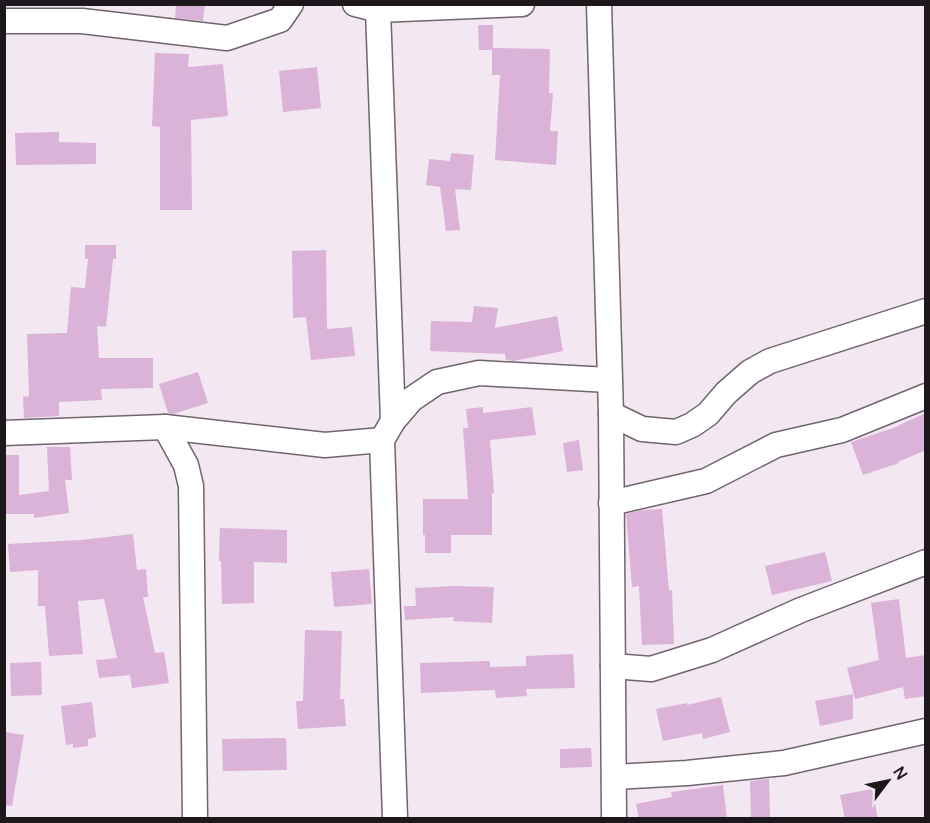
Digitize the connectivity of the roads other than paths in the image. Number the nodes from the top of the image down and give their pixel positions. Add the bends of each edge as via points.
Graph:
1 (291, 4) edge
2 (355, 4) edge
3 (522, 4) edge
4 (599, 4) edge
5 (378, 10) junction
6 (4, 21) edge
7 (926, 311) edge
8 (609, 380) junction
9 (926, 396) edge
10 (611, 414) junction
11 (165, 427) junction
12 (387, 430) junction
13 (202, 431) junction
14 (4, 432) edge
15 (186, 465) junction
16 (611, 503) junction
17 (926, 562) edge
18 (613, 666) junction
19 (926, 731) edge
20 (614, 777) junction
21 (195, 819) edge
22 (395, 819) edge
23 (614, 819) edge

1 - 6 street via 280,20 227,38 82,21
2 - 5 street
3 - 5 street
4 - 8 street
5 - 12 street
7 - 10 street via 770,361 750,372 708,414 676,432 642,429
8 - 10 street
8 - 12 street via 479,373 437,382 412,399
9 - 16 street via 842,430 776,445 706,481
10 - 16 street
11 - 13 street
11 - 14 street
11 - 15 street
12 - 13 street via 325,445
12 - 22 street
13 - 15 street
15 - 21 street via 191,486
16 - 18 street
17 - 18 street via 801,610 712,650 651,669
18 - 20 street
19 - 20 street via 784,763
20 - 23 street

